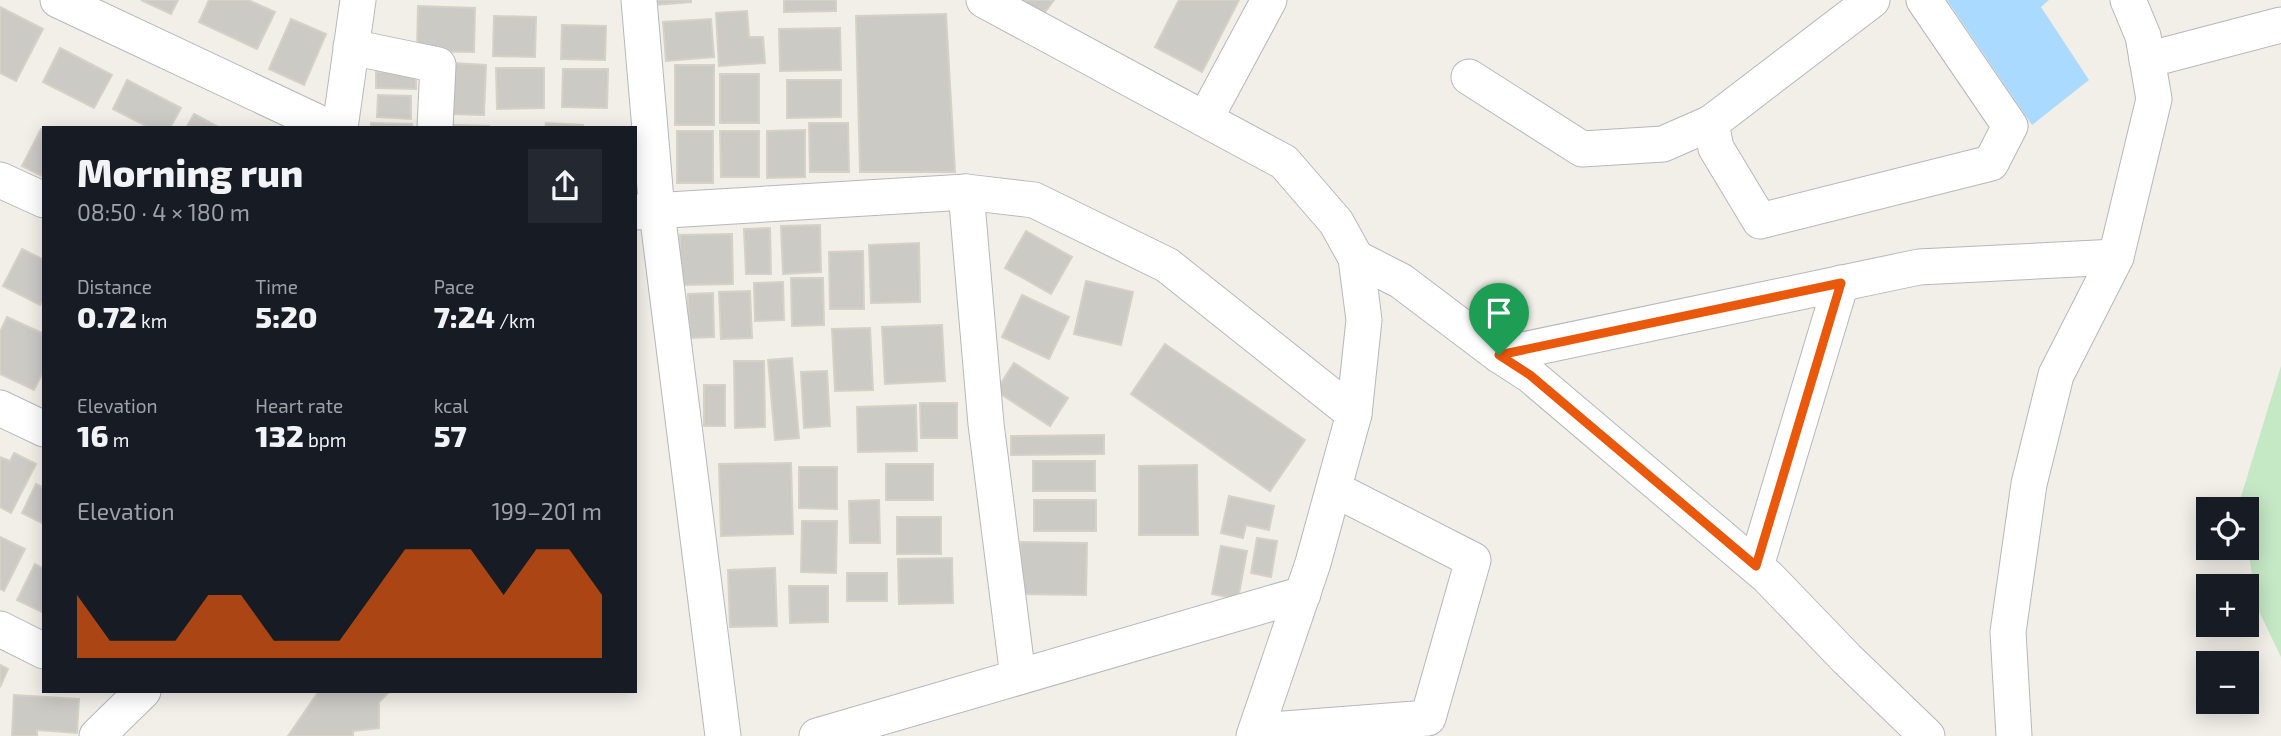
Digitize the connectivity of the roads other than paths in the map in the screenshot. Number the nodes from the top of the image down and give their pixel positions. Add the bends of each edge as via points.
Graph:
1 (58, 0) edge
2 (358, 0) edge
3 (639, 0) edge
4 (984, 0) edge
5 (1269, 0) edge
6 (1872, 0) edge
7 (1924, 0) edge
8 (2128, 0) edge
9 (2281, 25) edge
10 (351, 47) junction
11 (2147, 60) junction
12 (1469, 77) dead end
13 (1205, 119) junction
14 (1710, 123) junction
15 (326, 126) edge
16 (340, 126) edge
17 (435, 126) edge
18 (0, 180) edge
19 (966, 192) junction
20 (42, 199) edge
21 (646, 212) edge
22 (2116, 257) junction
23 (1356, 258) junction
24 (1841, 283) junction
25 (1499, 355) junction
26 (0, 408) edge
27 (1354, 414) junction
28 (42, 428) edge
29 (1334, 489) junction
30 (1756, 566) junction
31 (1303, 594) junction
32 (0, 629) edge
33 (42, 650) edge
34 (1018, 677) junction
35 (134, 693) edge
36 (1255, 734) edge
37 (97, 736) edge
38 (723, 736) edge
39 (817, 736) edge
40 (1927, 736) edge
41 (2014, 736) edge

1 - 15 street
2 - 10 street
3 - 21 street
4 - 13 street
5 - 13 street
6 - 14 street
7 - 14 street via 2010,126 1991,163 1760,221 1716,148
8 - 11 street
9 - 11 street
10 - 16 street
10 - 17 street via 438,65
11 - 22 street via 2154,99
12 - 14 street via 1582,149 1663,144
13 - 23 street via 1284,162 1336,222
18 - 20 street
19 - 21 street
19 - 27 street via 1034,200 1167,265
19 - 34 street via 986,424
21 - 38 street
22 - 24 street via 1919,267
22 - 41 street via 2056,375 2029,484 2008,632
23 - 25 street via 1401,281
23 - 27 street via 1364,320
24 - 25 street
24 - 30 street
25 - 30 street via 1530,375
26 - 28 street
27 - 29 street
29 - 31 street
29 - 36 street via 1473,560 1428,718
30 - 40 street
31 - 34 street
31 - 36 street
32 - 33 street
34 - 39 street
35 - 37 street

